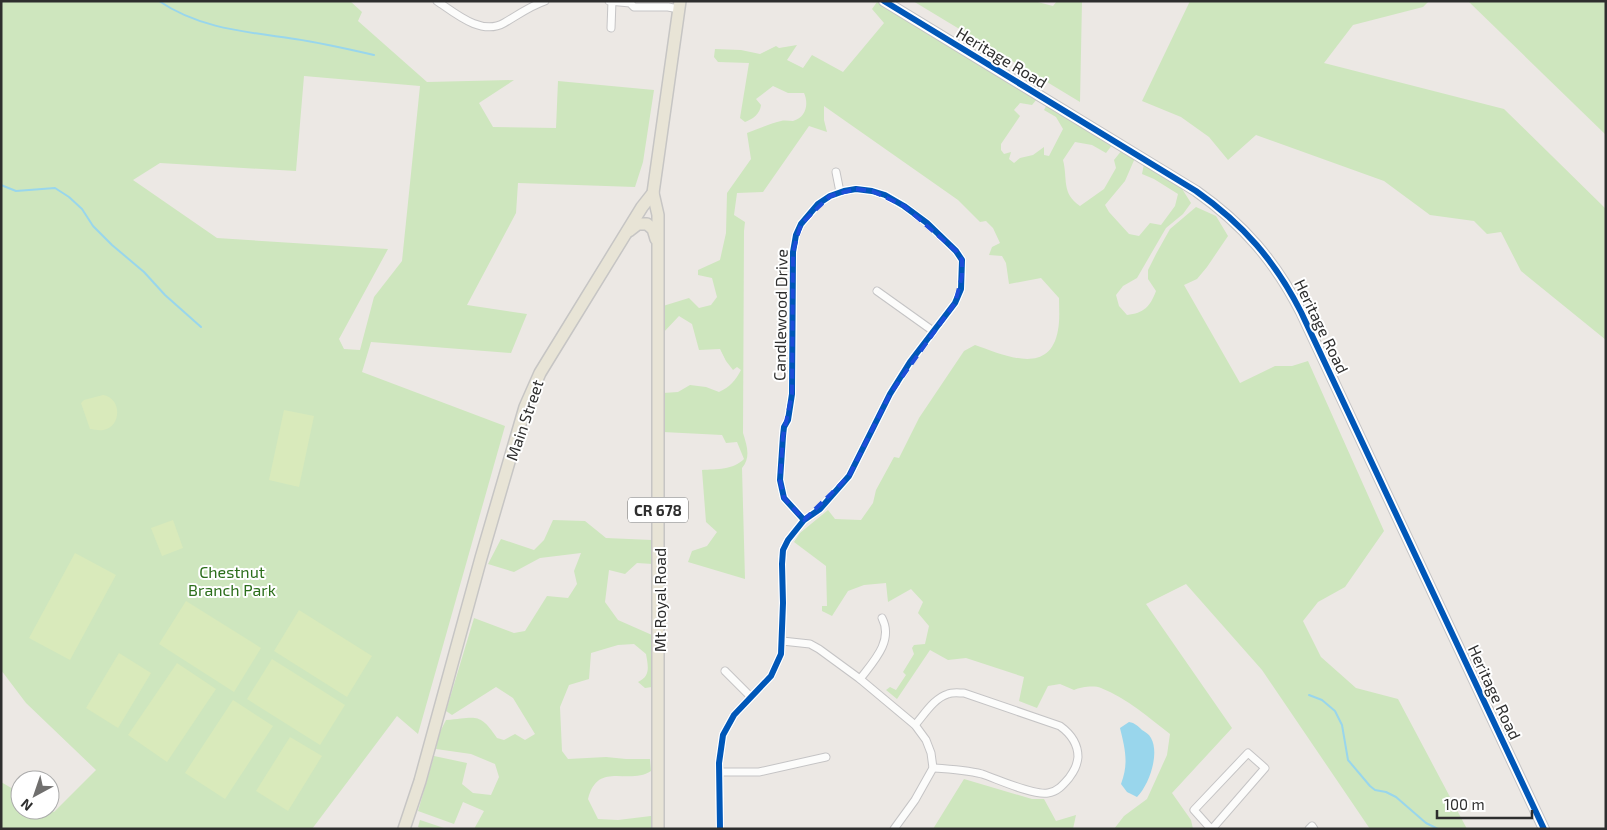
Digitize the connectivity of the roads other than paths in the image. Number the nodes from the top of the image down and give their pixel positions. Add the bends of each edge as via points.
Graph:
1 (437, 1) edge
2 (545, 1) edge
3 (611, 1) edge
4 (884, 1) edge
5 (630, 2) edge
6 (535, 3) edge
7 (680, 5) edge
8 (611, 28) dead end
9 (836, 172) dead end
10 (840, 192) junction
11 (653, 193) junction
12 (621, 242) junction
13 (657, 244) junction
14 (877, 291) dead end
15 (933, 331) junction
16 (804, 520) junction
17 (882, 618) dead end
18 (782, 641) junction
19 (725, 671) dead end
20 (860, 679) junction
21 (751, 697) junction
22 (916, 725) junction
23 (826, 757) dead end
24 (933, 768) junction
25 (720, 772) junction
26 (404, 829) edge
27 (658, 829) edge
28 (720, 829) edge
29 (894, 829) edge
30 (1212, 829) edge
31 (1310, 829) edge
32 (1314, 829) edge
33 (1544, 829) edge

1 - 6 street via 471,22 489,28 500,25
2 - 6 street
3 - 5 street
3 - 8 street
4 - 33 street, Heritage Road via 1196,191 1230,217 1263,251 1301,312
5 - 7 street via 634,6
7 - 11 main road, Main Street
9 - 10 street
10 - 15 street, Candlewood Drive via 856,189 885,195 926,223 956,251 962,260 961,289 955,303
10 - 16 street, Candlewood Drive via 809,213 796,235 793,252 792,394 784,427 780,480 784,498
11 - 12 main road, Main Street
11 - 13 main road, Mt Royal Road / CR 678 via 657,210
12 - 13 main road via 633,227 644,223 653,229
12 - 26 main road, Main Street via 547,361 525,406 425,766
13 - 27 main road, Mt Royal Road / CR 678
14 - 15 street
15 - 16 street, Candlewood Drive via 890,394 849,476 820,508
16 - 18 street, Candlewood Drive via 783,550
17 - 20 street via 886,625 885,642
18 - 20 street via 810,644
18 - 21 street, Candlewood Drive via 774,672
19 - 21 street
20 - 22 street
21 - 25 street, Candlewood Drive via 734,715 723,735
22 - 24 street via 929,747
22 - 24 street via 936,701 949,693 964,693 1060,726 1076,744 1078,753 1077,765 1066,782 1057,790 1042,794 981,774
23 - 25 street via 759,772
24 - 29 street
25 - 28 street, Candlewood Drive
30 - 30 street via 1194,810 1248,753 1265,768
31 - 32 street via 1312,826

